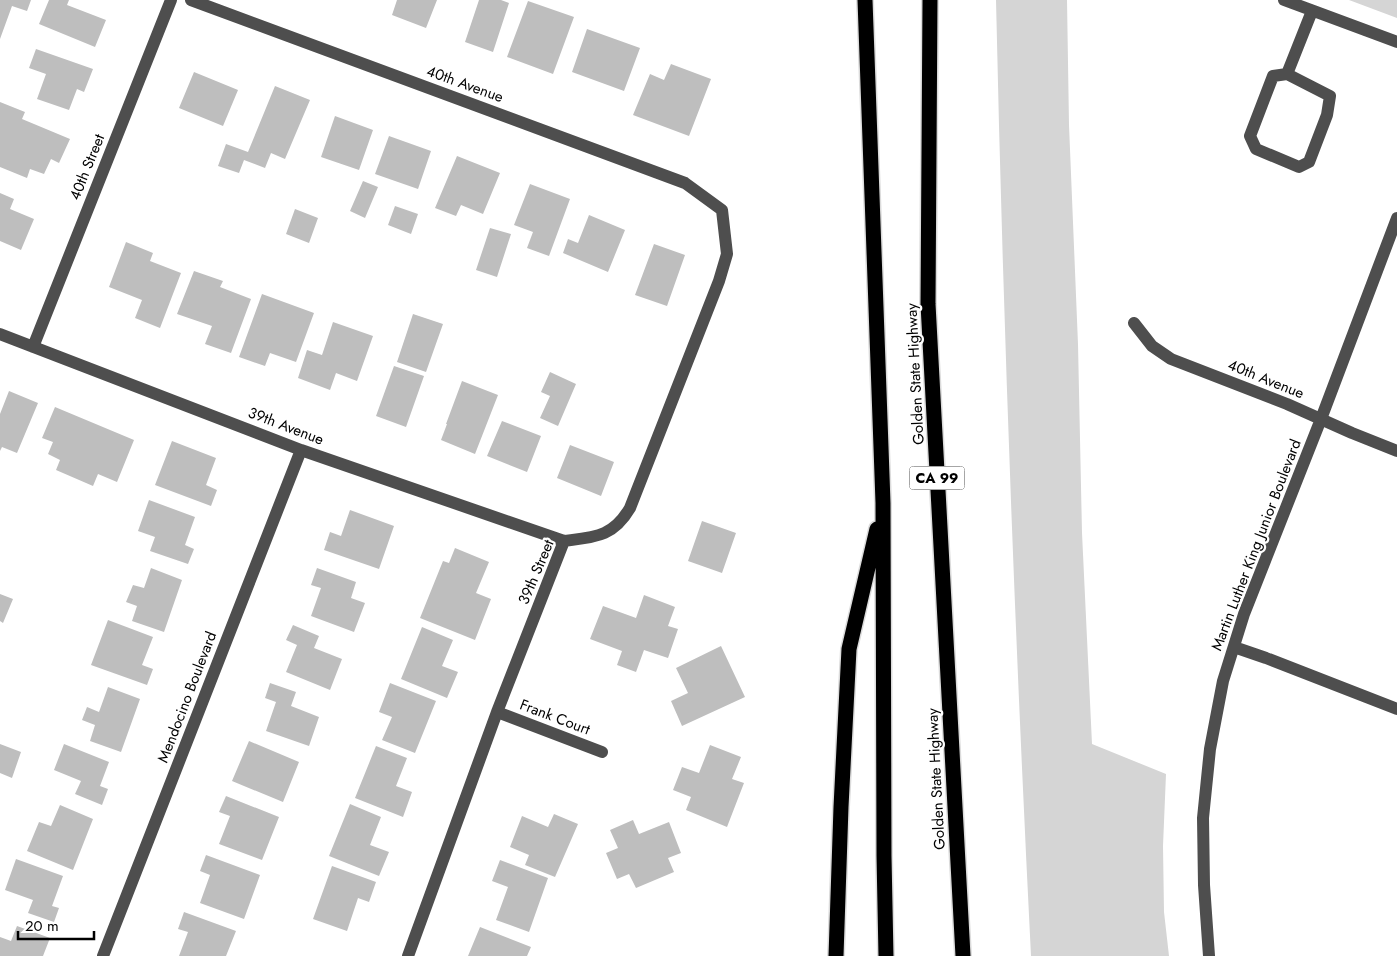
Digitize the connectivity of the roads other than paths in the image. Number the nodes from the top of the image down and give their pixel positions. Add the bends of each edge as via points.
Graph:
1 (171, 0) edge
2 (190, 0) edge
3 (865, 0) edge
4 (930, 0) edge
5 (1284, 0) edge
6 (1312, 10) junction
7 (1397, 42) edge
8 (1287, 74) junction
9 (722, 210) joint
10 (1397, 218) edge
11 (1134, 323) dead end
12 (0, 334) edge
13 (33, 347) junction
14 (1321, 419) junction
15 (301, 450) junction
16 (1397, 451) edge
17 (883, 503) junction
18 (564, 541) junction
19 (1234, 647) junction
20 (1397, 709) edge
21 (497, 712) junction
22 (602, 752) dead end
23 (103, 956) edge
24 (408, 956) edge
25 (836, 956) edge
26 (886, 956) edge
27 (963, 956) edge
28 (1209, 956) edge

1 - 13 street, 40th Street
2 - 9 street, 40th Avenue via 685,183
3 - 17 highway
4 - 27 highway, Golden State Highway / CA 99 via 928,304
5 - 6 street
6 - 7 street
6 - 8 street
8 - 8 street via 1330,96 1327,115 1309,162 1299,167 1256,149 1250,136 1273,76
9 - 18 street, 39th Street via 727,254 719,281 630,508 624,520 608,532
10 - 14 street, Martin Luther King Junior Boulevard
11 - 14 street, 40th Avenue via 1152,346 1171,360
12 - 13 street, 39th Avenue
13 - 15 street, 39th Avenue
14 - 16 street, 40th Avenue
14 - 19 street, Martin Luther King Junior Boulevard
15 - 18 street, 39th Avenue
15 - 23 street, Mendocino Boulevard
17 - 25 highway via 849,649
17 - 26 highway
18 - 21 street, 39th Street
19 - 20 street
19 - 28 street, Martin Luther King Junior Boulevard via 1223,681 1210,749 1203,818
21 - 22 street, Frank Court
21 - 24 street, 39th Street

